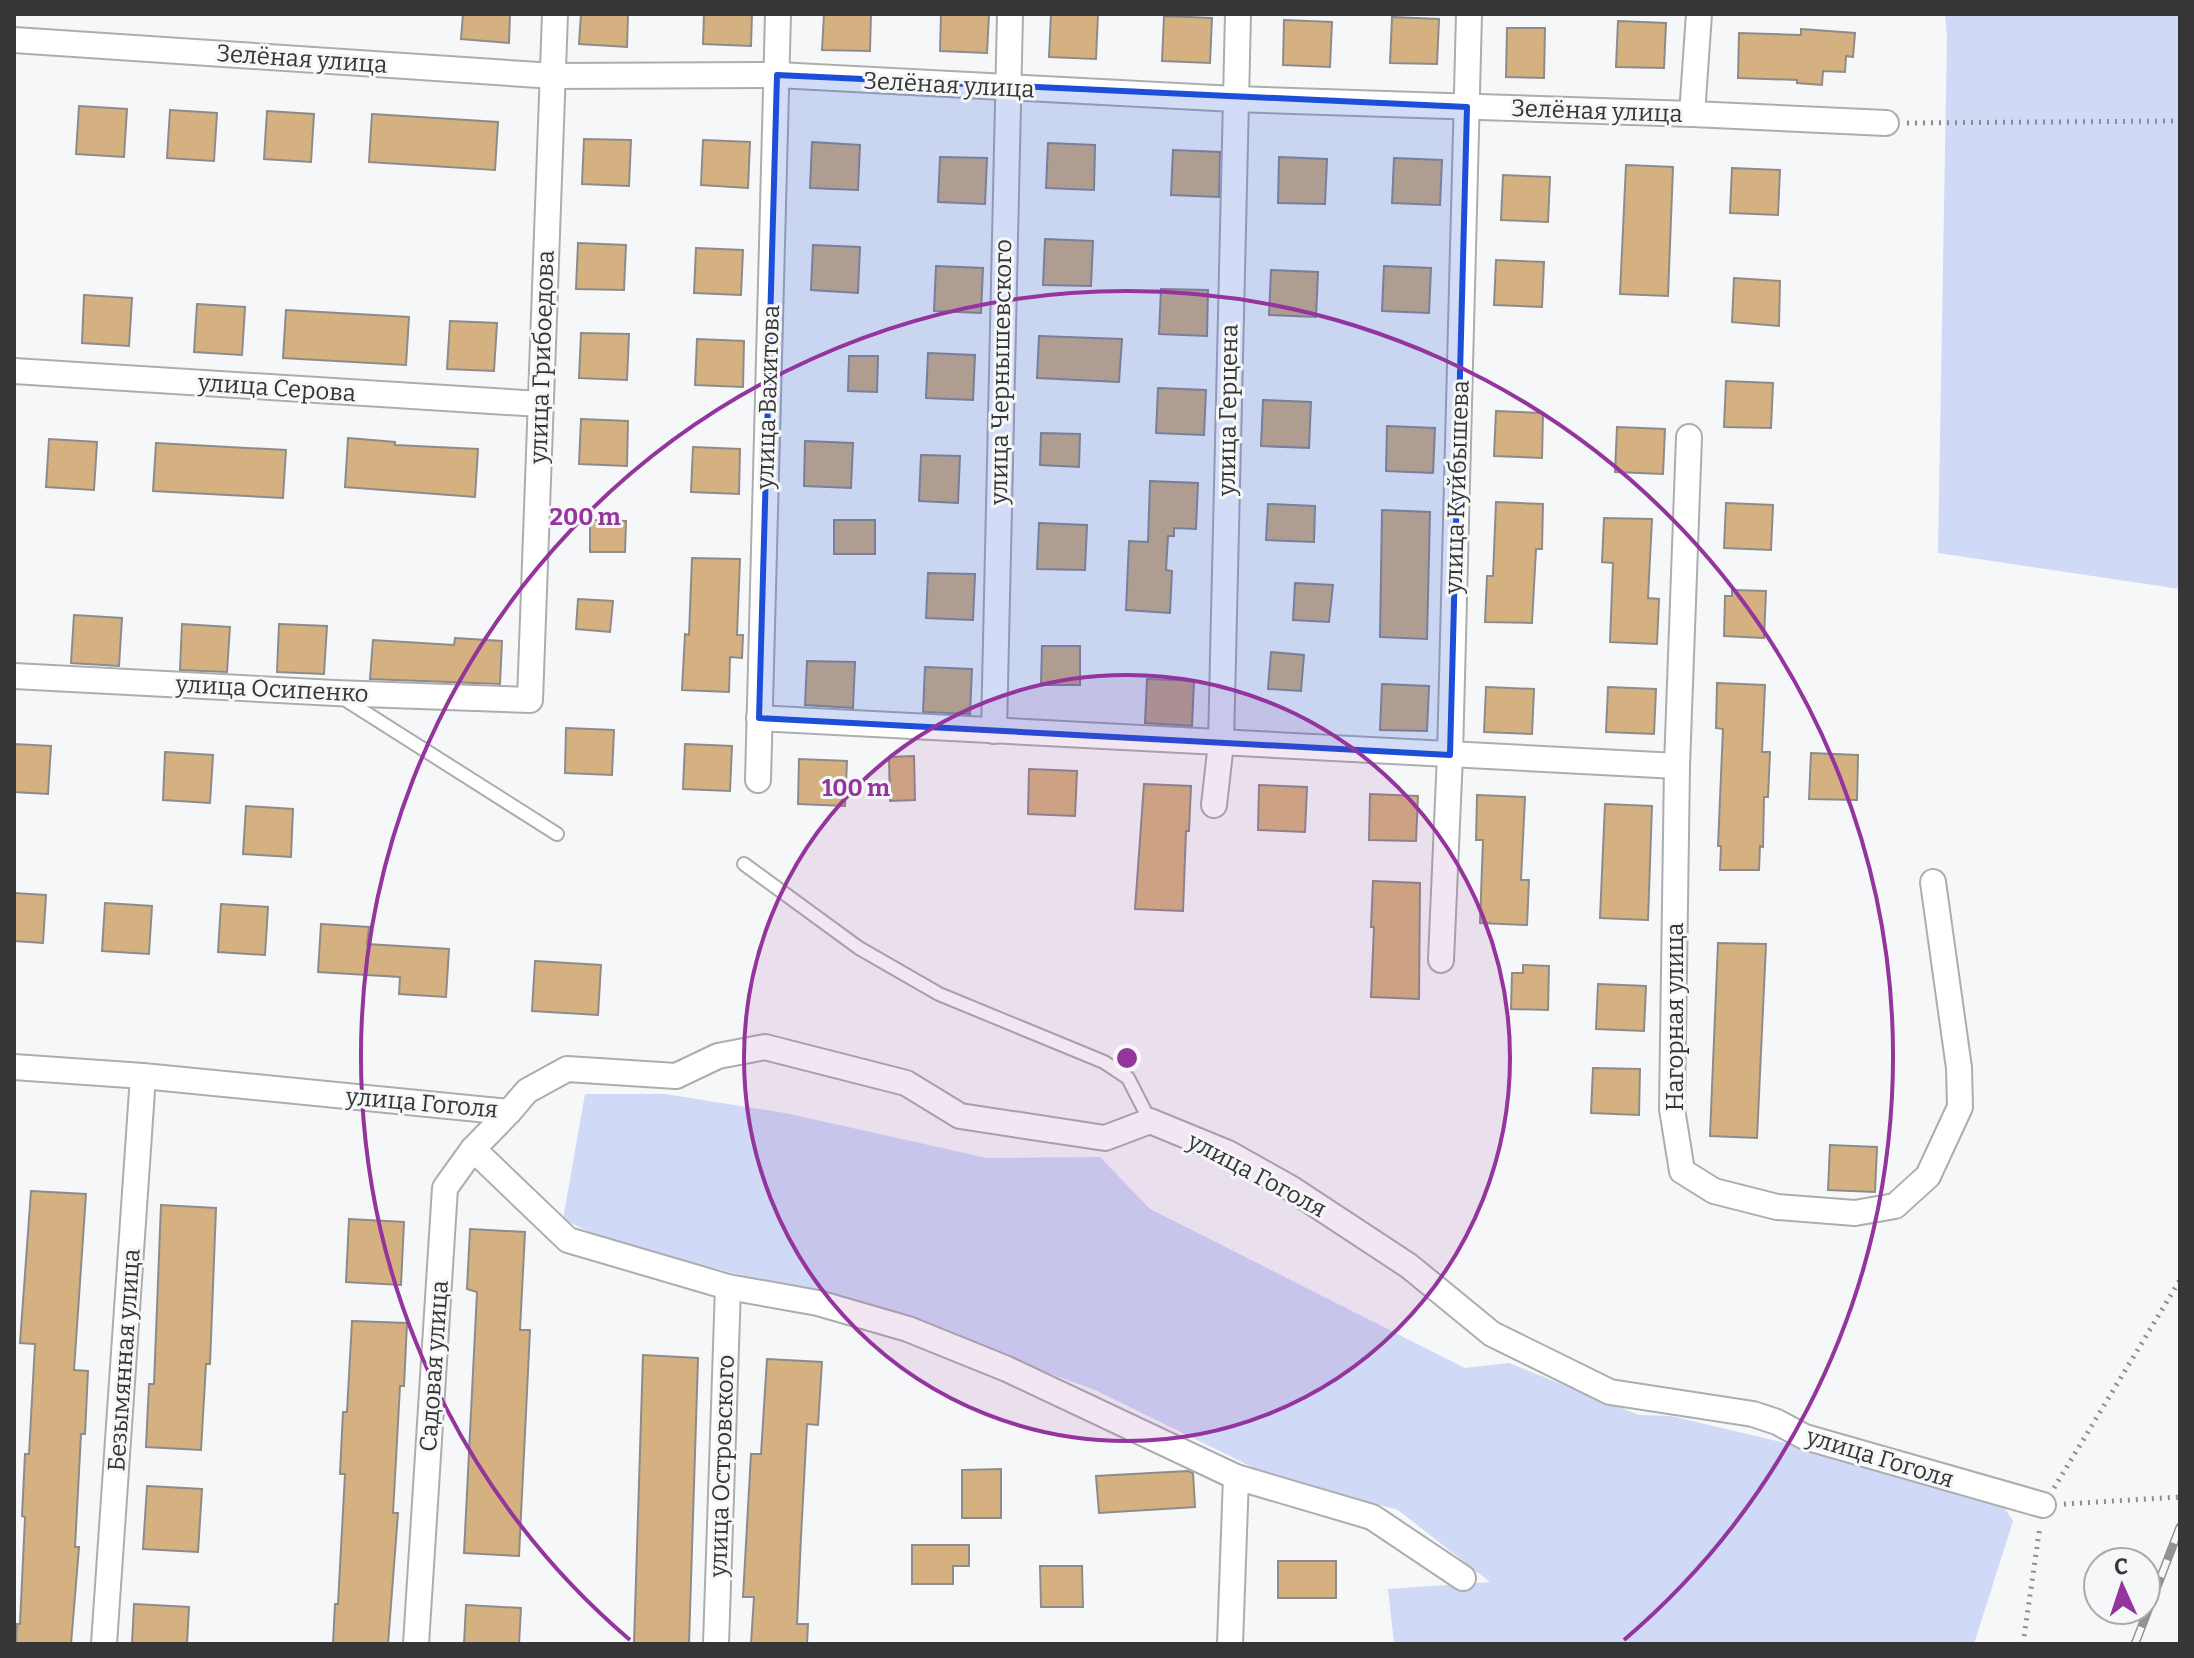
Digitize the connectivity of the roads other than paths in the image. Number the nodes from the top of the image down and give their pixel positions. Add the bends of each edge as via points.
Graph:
1 (555, 14) edge
2 (778, 14) edge
3 (1010, 14) edge
4 (1238, 14) edge
5 (1469, 14) edge
6 (1699, 14) edge
7 (14, 40) edge
8 (777, 75) junction
9 (554, 76) junction
10 (1007, 88) junction
11 (1235, 99) junction
12 (1467, 107) junction
13 (1692, 114) junction
14 (1886, 123) road end
15 (14, 371) edge
16 (540, 404) junction
17 (1689, 437) dead end
18 (14, 676) edge
19 (335, 693) junction
20 (530, 700) joint
21 (759, 718) junction
22 (994, 731) junction
23 (1221, 743) junction
24 (1450, 755) junction
25 (1677, 766) junction
26 (758, 780) dead end
27 (1214, 805) dead end
28 (557, 834) dead end
29 (744, 864) dead end
30 (1933, 882) dead end
31 (1441, 960) dead end
32 (14, 1067) edge
33 (143, 1076) junction
34 (509, 1112) junction
35 (1150, 1121) junction
36 (473, 1149) junction
37 (728, 1287) junction
38 (1236, 1477) junction
39 (2043, 1505) road end
40 (1463, 1578) dead end
41 (104, 1644) edge
42 (416, 1644) edge
43 (716, 1644) edge
44 (1230, 1644) edge

1 - 9 street, улица Грибоедова
2 - 8 street, улица Вахитова
3 - 10 street, улица Чернышевского
4 - 11 street, улица Герцена
5 - 12 street, улица Куйбышева
6 - 13 street
7 - 9 street, Зелёная улица
8 - 9 street, Зелёная улица
8 - 10 street, Зелёная улица
8 - 21 street, улица Вахитова
9 - 16 street, улица Грибоедова
10 - 11 street, Зелёная улица
10 - 22 street, улица Чернышевского
11 - 12 street, Зелёная улица
11 - 23 street, улица Герцена
12 - 13 street, Зелёная улица
12 - 24 street, улица Куйбышева
13 - 14 street, Зелёная улица
15 - 16 street, улица Серова
16 - 20 street, улица Грибоедова
17 - 25 street, Нагорная улица
18 - 19 street, улица Осипенко
19 - 20 street, улица Осипенко
19 - 28 lane
21 - 22 street
21 - 26 street, улица Вахитова
22 - 23 street
23 - 24 street
23 - 27 street, улица Герцена
24 - 25 street
24 - 31 street, улица Куйбышева
25 - 30 street, Нагорная улица via 1672,1109 1682,1171 1714,1191 1777,1207 1855,1213 1895,1206 1928,1176 1960,1107
29 - 35 lane via 859,948 939,994 1104,1062 1128,1078
32 - 33 street, улица Гоголя
33 - 34 street, улица Гоголя
33 - 41 street, Безымянная улица
34 - 35 street, улица Гоголя via 527,1091 567,1069 676,1076 718,1056 765,1047 906,1083 960,1116 1105,1138
34 - 36 street, Садовая улица
35 - 39 street, улица Гоголя via 1228,1153 1292,1189 1409,1266 1492,1334 1610,1392 1753,1414 1805,1437
36 - 37 street via 568,1240
36 - 42 street, Садовая улица via 445,1188
37 - 38 street via 818,1303 908,1329 1007,1369
37 - 43 street, улица Островского
38 - 40 street via 1372,1517
38 - 44 street

